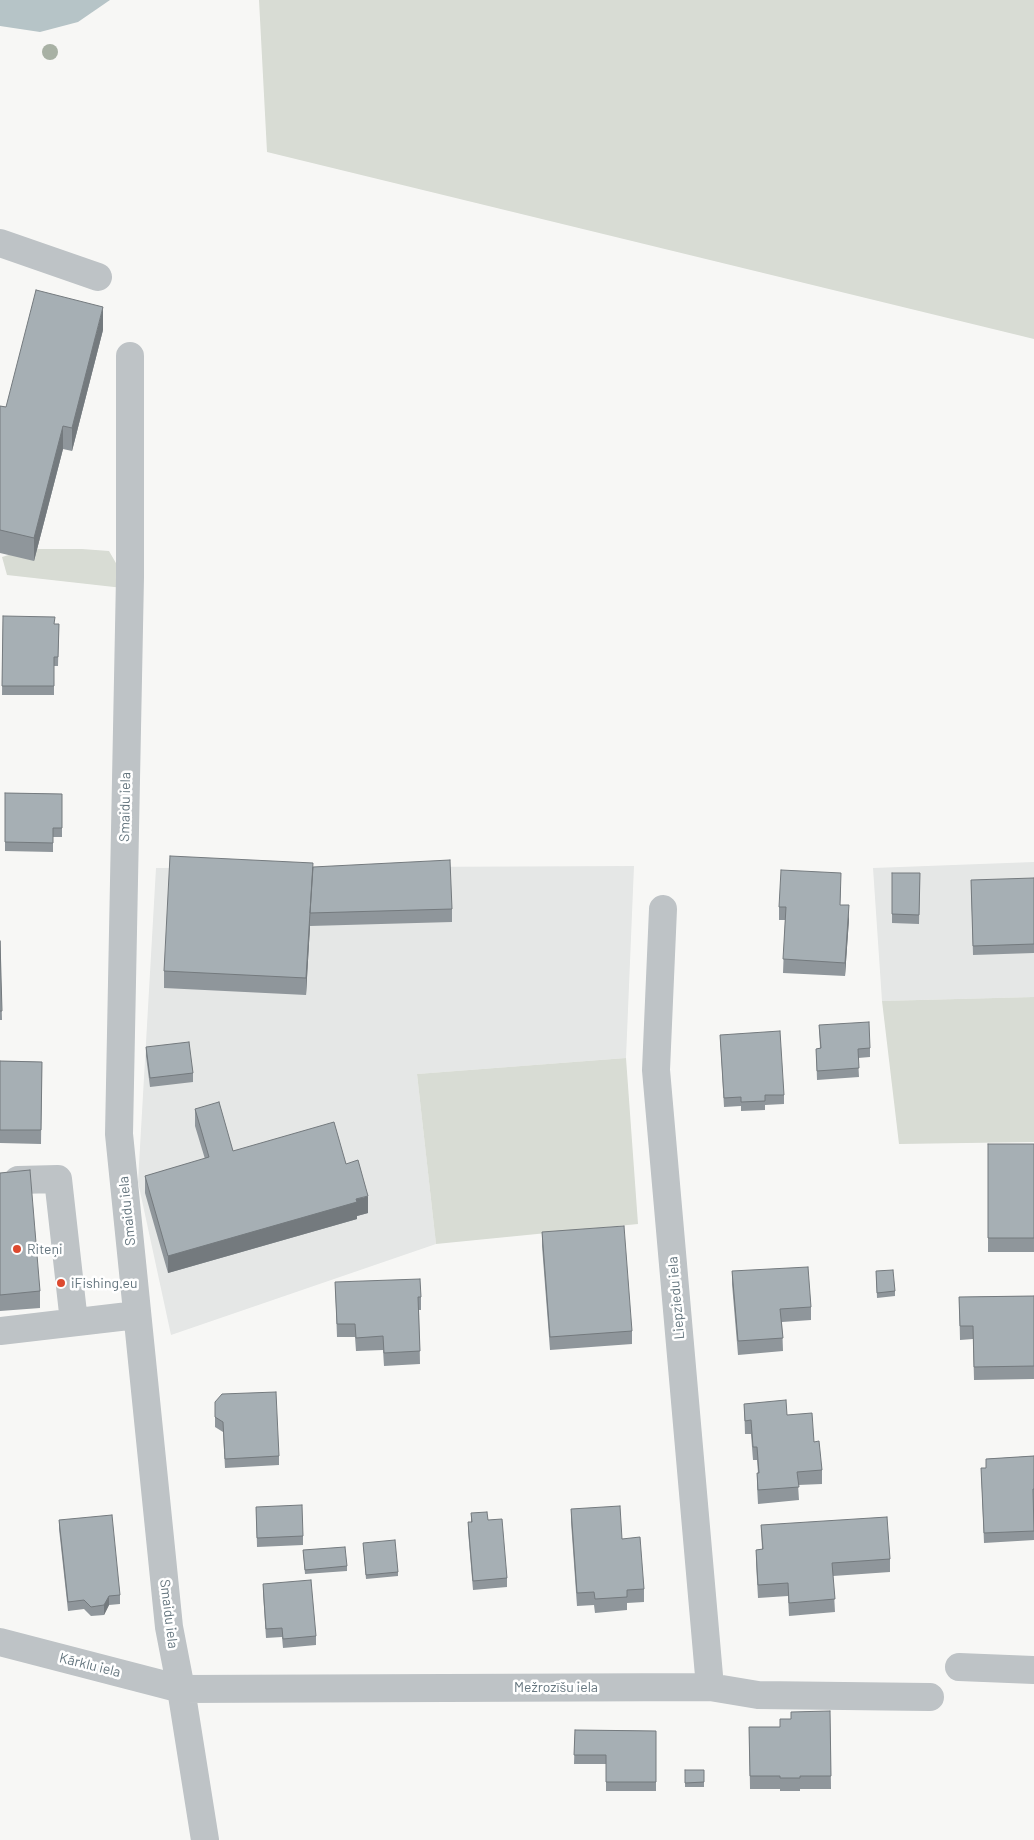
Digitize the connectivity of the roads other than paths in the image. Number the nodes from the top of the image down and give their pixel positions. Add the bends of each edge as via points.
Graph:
1 (0, 243) edge
2 (98, 277) dead end
3 (130, 356) dead end
4 (663, 909) dead end
5 (18, 1180) edge
6 (137, 1315) junction
7 (74, 1322) junction
8 (0, 1331) edge
9 (0, 1642) edge
10 (959, 1667) dead end
11 (1034, 1670) edge
12 (710, 1687) junction
13 (181, 1689) junction
14 (930, 1697) dead end
15 (205, 1840) edge

1 - 2 street
3 - 6 street, Smaidu iela via 130,577 119,1134
4 - 12 street, Liepziedu iela via 656,1070
5 - 7 street via 58,1179
6 - 7 street
6 - 13 street, Smaidu iela via 169,1627
7 - 8 street
9 - 13 street, Kārklu iela
10 - 11 street
12 - 13 street, Mežrozīšu iela
12 - 14 street, Mežrozīšu iela via 758,1695
13 - 15 street, Smaidu iela

